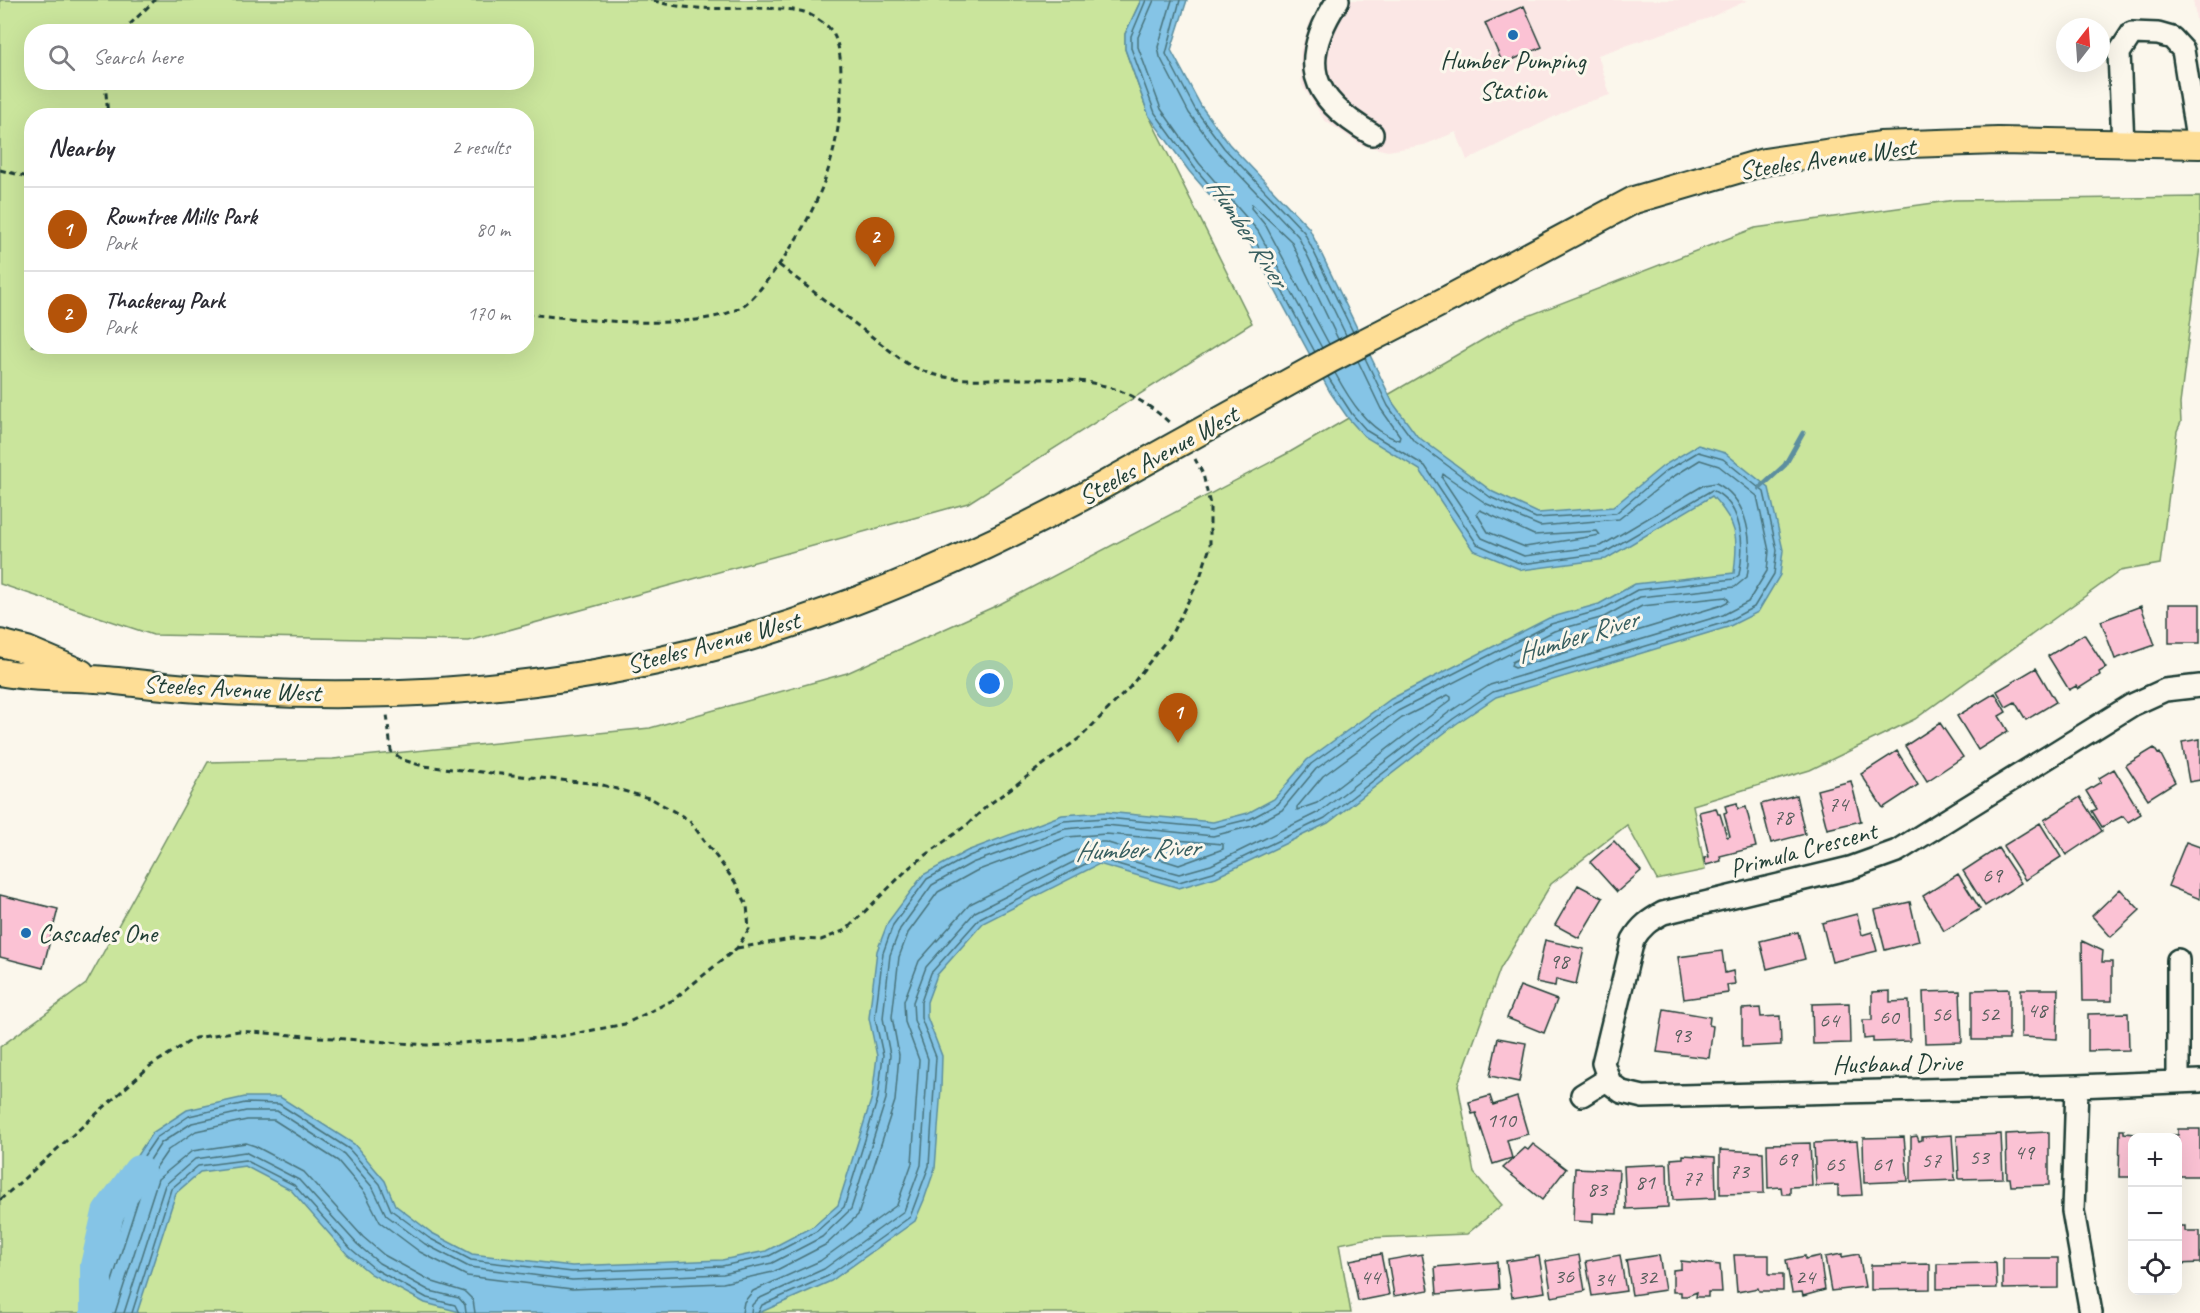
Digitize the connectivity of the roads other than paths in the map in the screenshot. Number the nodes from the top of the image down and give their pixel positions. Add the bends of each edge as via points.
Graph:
1 (1338, 0) edge
2 (1372, 134) dead end
3 (2123, 144) junction
4 (2199, 145) edge
5 (0, 643) edge
6 (0, 672) edge
7 (92, 678) junction
8 (2200, 686) edge
9 (2178, 960) dead end
10 (1606, 1076) junction
11 (2178, 1080) junction
12 (2200, 1080) edge
13 (2078, 1086) junction
14 (1581, 1095) dead end
15 (2091, 1313) edge

1 - 2 street via 1323,24 1312,68 1333,106
3 - 4 main road, Steeles Avenue West
3 - 4 street via 2119,52 2132,33 2172,38 2183,50
3 - 7 main road, Steeles Avenue West, bridge via 1998,141 1880,145 1764,162 1634,200 1331,359 1004,539 849,604 746,638 561,677 459,689 386,693 226,691
5 - 7 main road, Steeles Avenue West via 27,650
6 - 7 main road, Steeles Avenue West via 22,677
8 - 10 street, Primula Crescent via 2165,690 2132,705 1897,851 1850,868 1663,914 1645,924 1633,940 1603,1063
9 - 11 street
10 - 13 street, Husband Drive via 1622,1092 1643,1097
10 - 14 street
11 - 12 street, Husband Drive
11 - 13 street, Husband Drive
13 - 15 street via 2073,1211

